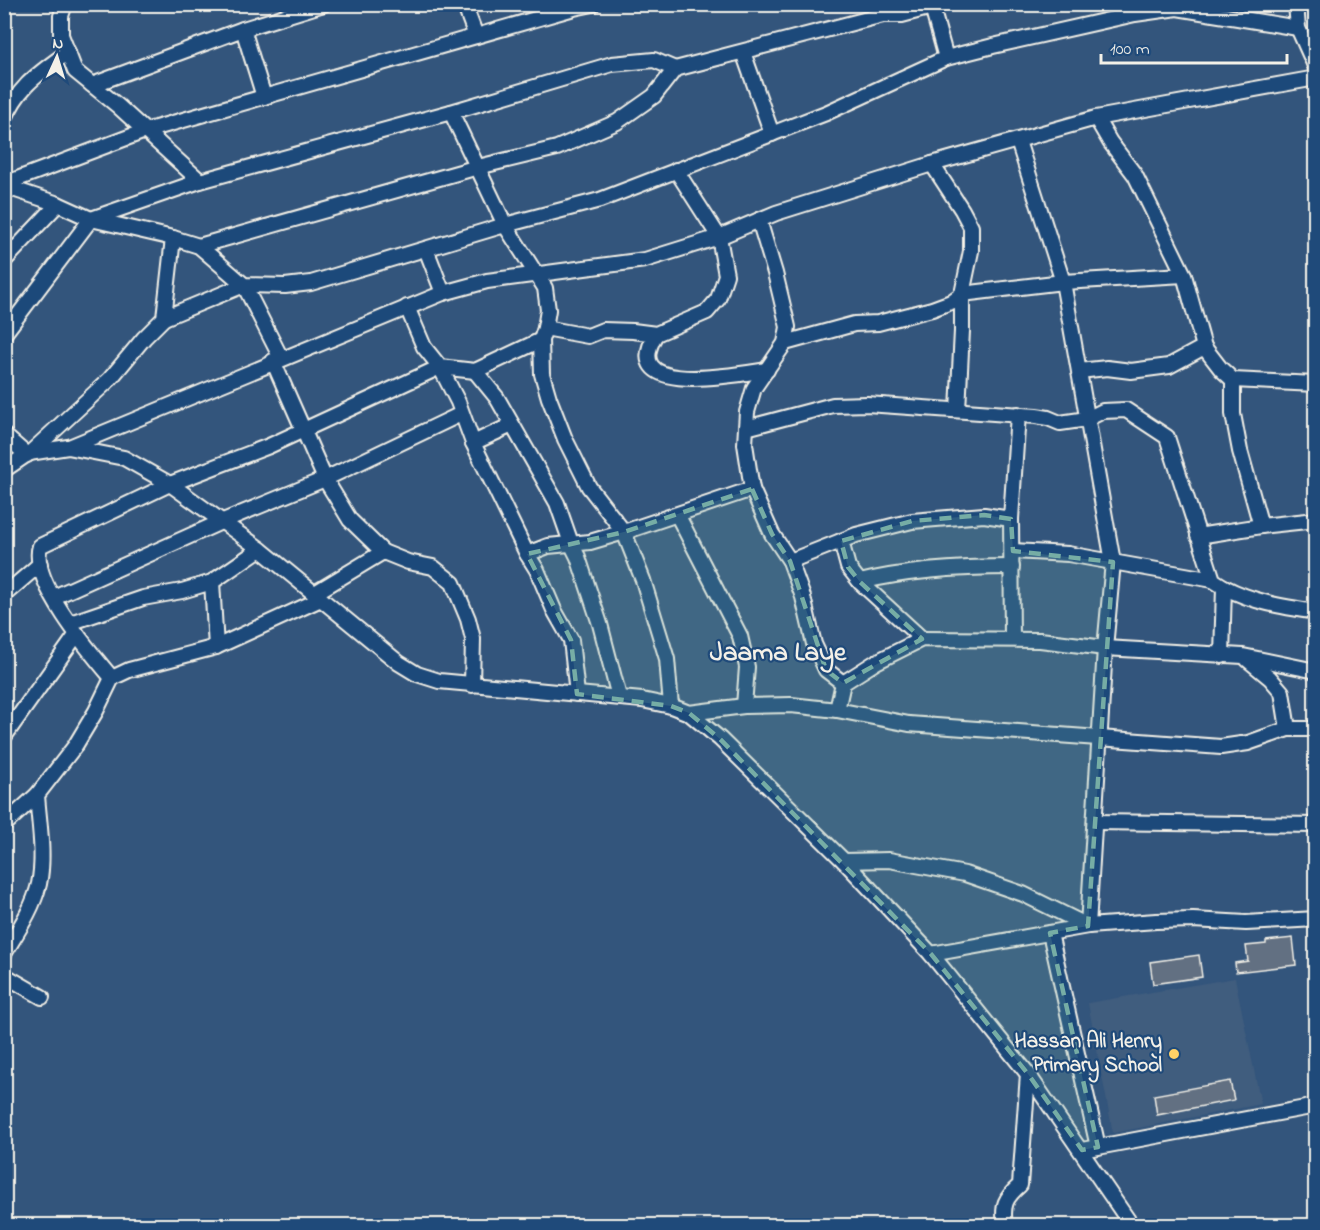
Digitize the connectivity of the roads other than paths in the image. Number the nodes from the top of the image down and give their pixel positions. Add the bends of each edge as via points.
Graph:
1 (65, 4) edge
2 (324, 4) edge
3 (464, 4) edge
4 (593, 4) edge
5 (1296, 4) edge
6 (932, 6) edge
7 (1205, 9) edge
8 (1298, 28) junction
9 (243, 29) junction
10 (476, 36) junction
11 (68, 52) junction
12 (743, 52) junction
13 (946, 58) junction
14 (1316, 68) edge
15 (675, 69) junction
16 (1316, 78) edge
17 (92, 85) junction
18 (264, 97) junction
19 (451, 112) junction
20 (1096, 118) junction
21 (4, 122) edge
22 (145, 131) junction
23 (772, 134) junction
24 (1018, 141) junction
25 (932, 164) junction
26 (478, 167) junction
27 (676, 170) junction
28 (200, 181) junction
29 (4, 185) edge
30 (58, 204) junction
31 (91, 219) junction
32 (759, 220) junction
33 (505, 225) junction
34 (719, 237) junction
35 (173, 238) junction
36 (199, 246) junction
37 (426, 249) junction
38 (4, 261) edge
39 (536, 274) junction
40 (1184, 275) junction
41 (1063, 282) junction
42 (243, 285) junction
43 (443, 293) junction
44 (962, 294) junction
45 (407, 307) junction
46 (164, 318) junction
47 (4, 334) edge
48 (543, 334) junction
49 (656, 334) junction
50 (785, 343) junction
51 (1204, 347) junction
52 (277, 360) junction
53 (440, 367) junction
54 (766, 370) junction
55 (1079, 370) junction
56 (475, 371) junction
57 (1233, 380) junction
58 (1316, 384) edge
59 (958, 410) junction
60 (461, 414) junction
61 (1018, 414) junction
62 (1087, 419) junction
63 (512, 424) junction
64 (746, 428) junction
65 (303, 430) junction
66 (4, 435) edge
67 (473, 443) junction
68 (68, 447) junction
69 (28, 454) junction
70 (4, 470) edge
71 (325, 479) junction
72 (170, 484) junction
73 (752, 489) junction
74 (678, 516) junction
75 (1011, 519) junction
76 (1316, 520) edge
77 (223, 521) junction
78 (1261, 526) junction
79 (624, 532) junction
80 (1198, 537) junction
81 (841, 541) junction
82 (571, 543) junction
83 (260, 549) junction
84 (1013, 551) junction
85 (383, 552) junction
86 (527, 554) junction
87 (790, 561) junction
88 (1113, 562) junction
89 (40, 564) junction
90 (1012, 567) junction
91 (212, 582) junction
92 (860, 582) junction
93 (1219, 584) junction
94 (4, 595) edge
95 (318, 596) junction
96 (54, 597) junction
97 (1316, 612) edge
98 (73, 629) junction
99 (922, 639) junction
100 (1012, 639) junction
101 (216, 647) junction
102 (1105, 648) junction
103 (1222, 656) junction
104 (1243, 656) junction
105 (1316, 671) edge
106 (112, 678) junction
107 (843, 683) junction
108 (472, 685) junction
109 (577, 694) junction
110 (619, 698) junction
111 (671, 706) junction
112 (744, 706) junction
113 (837, 710) junction
114 (689, 712) junction
115 (1288, 729) junction
116 (1316, 729) edge
117 (5, 734) edge
118 (1101, 737) junction
119 (37, 795) junction
120 (1095, 822) junction
121 (4, 825) edge
122 (1316, 825) edge
123 (844, 861) junction
124 (1316, 919) edge
125 (1088, 926) junction
126 (1050, 933) junction
127 (4, 954) edge
128 (931, 954) junction
129 (4, 975) edge
130 (42, 997) dead end
131 (1029, 1074) junction
132 (1316, 1106) edge
133 (1098, 1147) junction
134 (1082, 1150) junction
135 (1005, 1226) edge
136 (1132, 1226) edge

1 - 11 street via 61,35
2 - 9 street
3 - 10 street
4 - 10 street
5 - 8 street
6 - 12 street
6 - 13 street
7 - 8 street
7 - 13 street via 1135,14
8 - 14 street
9 - 17 street
9 - 18 street
10 - 18 street
11 - 17 street via 75,71
11 - 21 street via 35,76 12,101
12 - 15 street
12 - 23 street
13 - 23 street
15 - 19 street via 654,60 612,64
15 - 26 street via 654,96 617,122 557,148
16 - 20 street
17 - 22 street
18 - 22 street
19 - 26 street
19 - 28 street
20 - 24 street
20 - 40 street via 1135,175
22 - 28 street
22 - 29 street
23 - 27 street
24 - 25 street
24 - 41 street
25 - 32 street
25 - 44 street via 971,227 971,251
26 - 33 street
26 - 36 street
27 - 33 street via 600,200
27 - 34 street
28 - 31 street
29 - 30 street
30 - 31 street
30 - 38 street
31 - 35 street
31 - 47 street
32 - 34 street
32 - 50 street via 786,317
33 - 37 street
33 - 39 street
34 - 39 street via 645,260
34 - 49 street via 726,275 718,299 708,312
35 - 36 street
35 - 46 street
36 - 42 street
37 - 42 street via 311,283
37 - 43 street
39 - 43 street
39 - 48 street via 545,288 548,310
40 - 41 street
40 - 51 street
41 - 44 street
41 - 55 street
42 - 46 street
42 - 52 street
43 - 45 street
44 - 50 street via 932,309
44 - 59 street
45 - 52 street
45 - 53 street via 424,347
46 - 69 street via 110,379
48 - 49 street via 588,336 603,330
48 - 56 street
48 - 79 street via 542,374 565,439 589,487
49 - 54 street via 651,366 667,376 693,380
50 - 54 street
51 - 55 street via 1169,366 1131,371
51 - 57 street
52 - 65 street
52 - 68 street
53 - 56 street
53 - 60 street
53 - 65 street
54 - 64 street via 754,388
55 - 62 street
56 - 63 street
57 - 58 street
57 - 78 street via 1240,452
59 - 61 street
59 - 64 street via 832,405
60 - 67 street
60 - 71 street
61 - 62 street via 1060,423
61 - 75 street
62 - 80 street via 1102,411 1126,410 1167,437
62 - 88 street
63 - 67 street
63 - 82 street via 557,503
64 - 73 street
65 - 71 street
65 - 72 street
66 - 69 street
67 - 86 street
68 - 69 street
68 - 72 street via 124,458
69 - 70 street
71 - 77 street
71 - 85 street via 350,520
72 - 77 street
72 - 89 street via 40,546
73 - 74 street
73 - 87 street via 772,534
74 - 79 street
74 - 112 street via 740,636 747,667
75 - 81 street via 984,515 912,521
75 - 84 street
76 - 78 street
77 - 83 street
77 - 96 street
78 - 80 street
79 - 82 street
79 - 111 street via 668,659
80 - 93 street
81 - 87 street
81 - 92 street via 848,567
82 - 86 street
82 - 110 street via 600,624
83 - 91 street
83 - 95 street
84 - 88 street via 1068,554
84 - 90 street
85 - 95 street
85 - 108 street via 433,567 453,583 473,639
86 - 109 street via 571,640
87 - 107 street via 814,644 826,670
88 - 93 street
88 - 102 street
89 - 94 street
89 - 96 street via 43,579
90 - 92 street via 893,574
90 - 100 street
91 - 98 street via 143,598
91 - 101 street
92 - 99 street
93 - 97 street via 1274,605
93 - 103 street
95 - 101 street
95 - 108 street via 417,674
96 - 98 street
98 - 106 street
98 - 117 street
99 - 100 street
99 - 107 street
100 - 102 street
101 - 106 street
102 - 103 street
102 - 118 street
103 - 104 street
104 - 105 street
104 - 115 street via 1282,692
106 - 119 street via 75,746
107 - 113 street
108 - 109 street
109 - 110 street
110 - 111 street
111 - 114 street
112 - 113 street via 791,705
112 - 114 street
113 - 118 street via 909,724
114 - 123 street
115 - 116 street
115 - 118 street via 1248,743 1221,747
118 - 120 street
119 - 121 street
119 - 127 street via 42,860 39,884 31,909
120 - 122 street
120 - 125 street
123 - 125 street via 889,860 965,874 1023,894
123 - 128 street
124 - 125 street
125 - 126 street
126 - 128 street
126 - 133 street
128 - 131 street
129 - 130 street
131 - 134 street
131 - 135 street via 1020,1185 1009,1194 1003,1209
132 - 133 street
133 - 134 street
134 - 136 street

